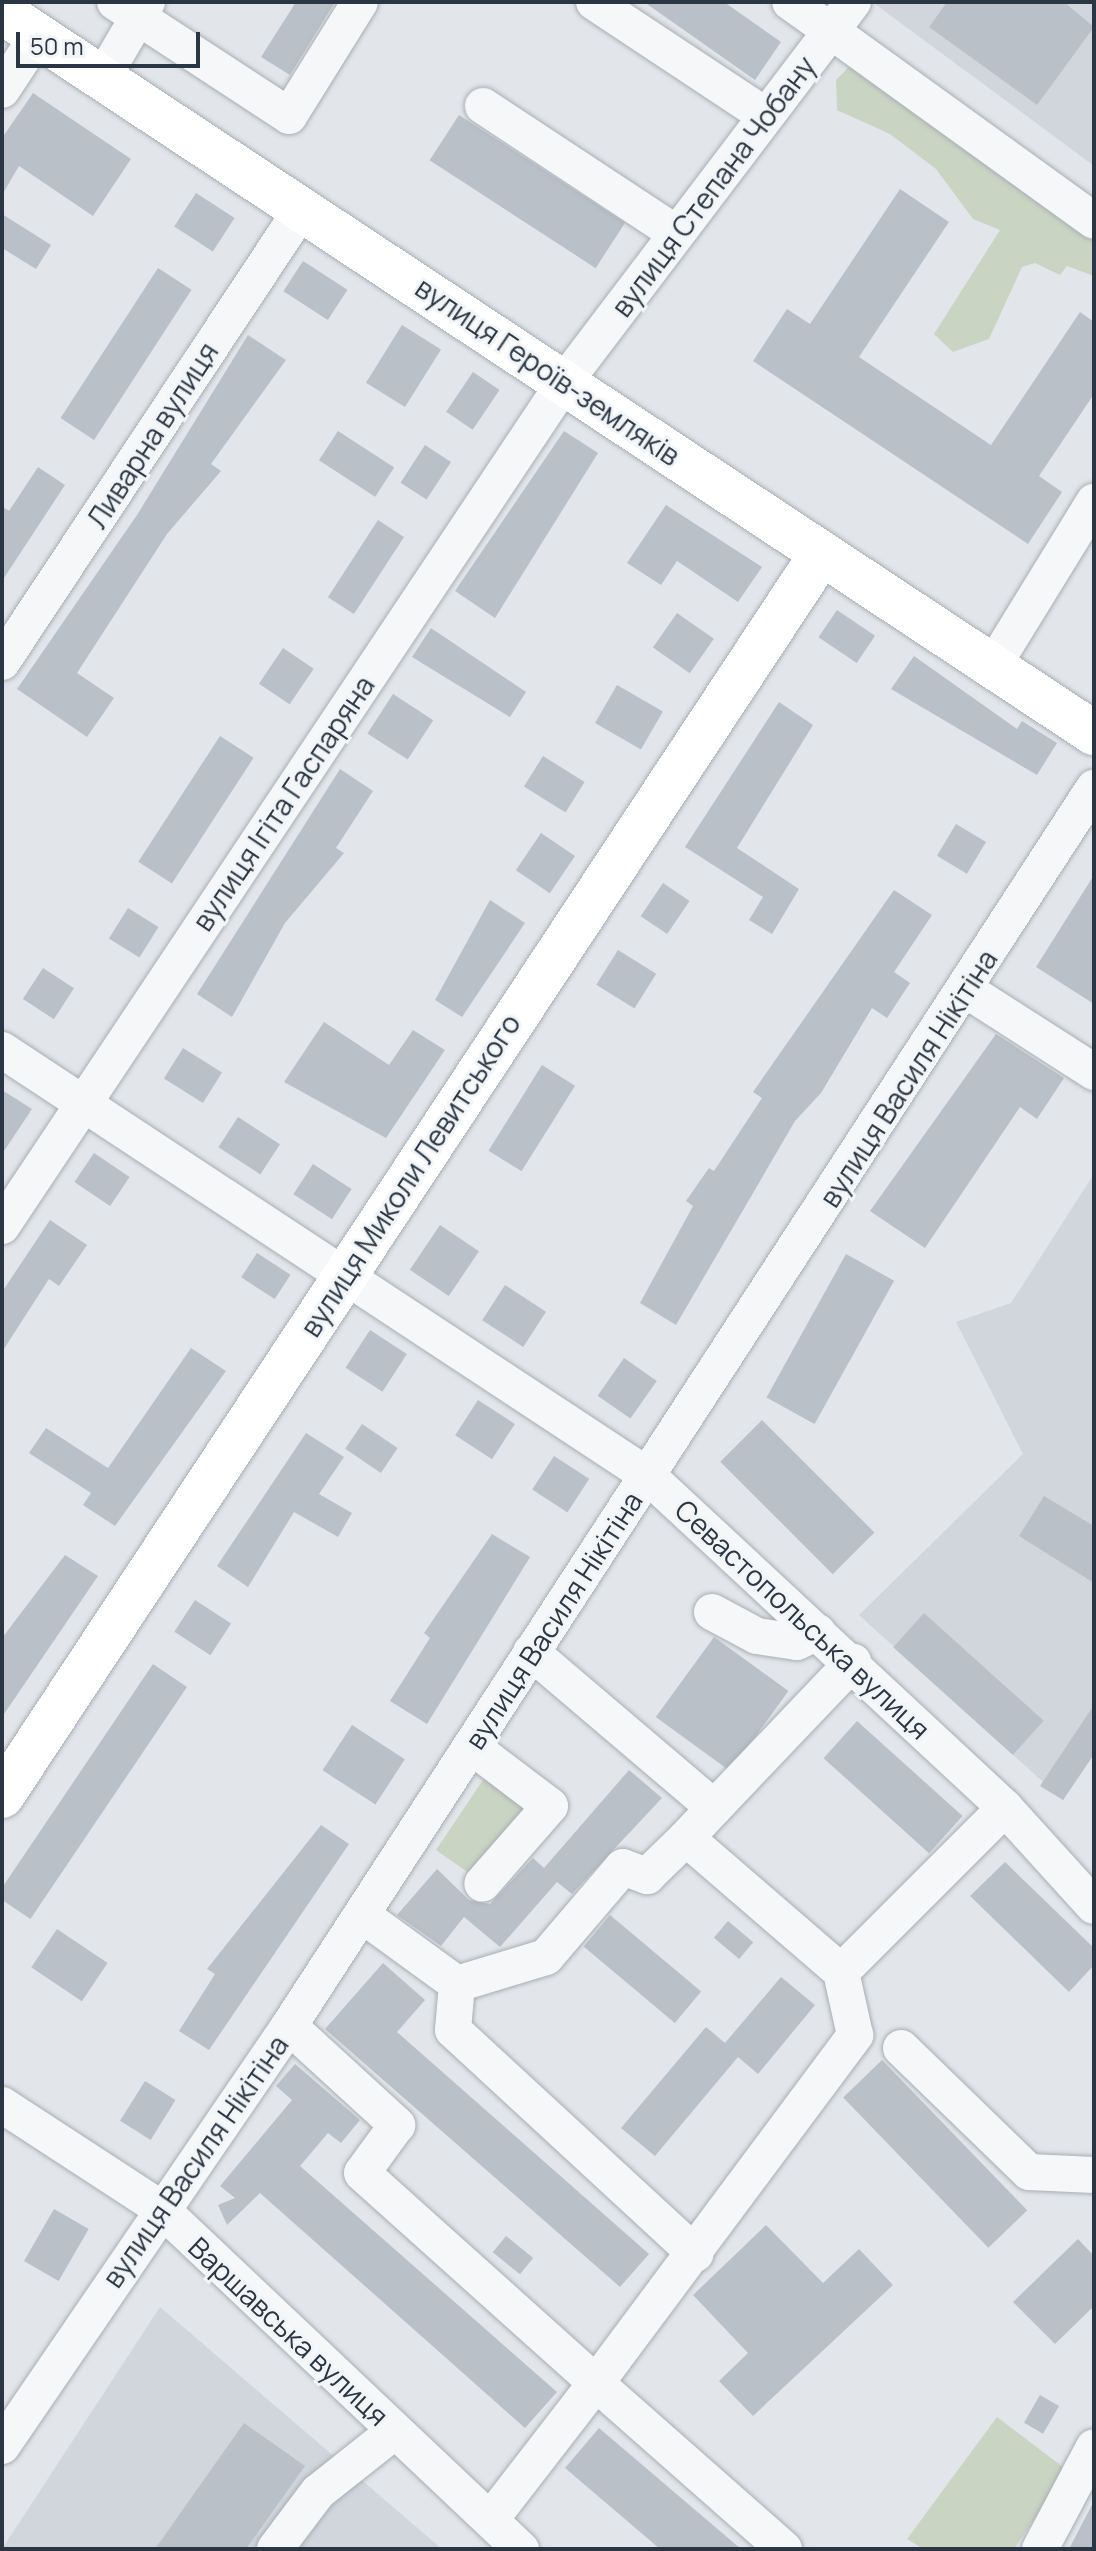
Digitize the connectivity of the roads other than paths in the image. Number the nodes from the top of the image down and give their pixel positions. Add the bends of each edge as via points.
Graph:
1 (360, 2) edge
2 (594, 2) edge
3 (790, 2) edge
4 (853, 2) edge
5 (133, 7) edge
6 (2, 12) edge
7 (831, 31) junction
8 (38, 35) junction
9 (103, 77) junction
10 (2, 90) edge
11 (483, 106) dead end
12 (766, 116) junction
13 (302, 209) junction
14 (1094, 221) edge
15 (677, 234) junction
16 (566, 380) junction
17 (1094, 502) edge
18 (820, 556) junction
19 (2, 662) edge
20 (993, 666) junction
21 (1094, 733) edge
22 (1094, 788) edge
23 (968, 991) junction
24 (2, 1050) edge
25 (1094, 1072) edge
26 (83, 1103) junction
27 (2, 1226) edge
28 (346, 1273) junction
29 (647, 1475) junction
30 (712, 1612) dead end
31 (818, 1632) junction
32 (531, 1652) junction
33 (853, 1662) junction
34 (471, 1746) junction
35 (2, 1796) edge
36 (714, 1808) junction
37 (1005, 1808) junction
38 (686, 1838) junction
39 (482, 1884) dead end
40 (1094, 1906) edge
41 (362, 1915) junction
42 (841, 1972) junction
43 (457, 1984) junction
44 (289, 2026) junction
45 (901, 2048) dead end
46 (2, 2105) edge
47 (1094, 2175) edge
48 (160, 2208) junction
49 (696, 2254) junction
50 (596, 2383) junction
51 (395, 2431) junction
52 (2, 2446) edge
53 (1094, 2447) edge
54 (490, 2520) junction
55 (275, 2549) edge
56 (521, 2549) edge
57 (784, 2549) edge
58 (1040, 2549) edge

1 - 5 street via 289,116
2 - 12 street
3 - 7 street, вулиця Степана Чобану
4 - 7 street
5 - 9 street
6 - 8 main road, вулиця Героїв-земляків
7 - 12 street, вулиця Степана Чобану
7 - 14 street
8 - 9 main road, вулиця Героїв-земляків
8 - 10 street
9 - 13 main road, вулиця Героїв-земляків
11 - 15 street
12 - 15 street, вулиця Степана Чобану
13 - 16 main road, вулиця Героїв-земляків
13 - 19 street, Ливарна вулиця
15 - 16 street, вулиця Степана Чобану
16 - 18 main road, вулиця Героїв-земляків
16 - 26 street, вулиця Ігіта Гаспаряна
17 - 20 street
18 - 20 main road, вулиця Героїв-земляків
18 - 28 main road, вулиця Миколи Левитського
20 - 21 main road, вулиця Героїв-земляків
22 - 23 street, вулиця Василя Нікітіна
23 - 25 street
23 - 29 street, вулиця Василя Нікітіна
24 - 26 street, Севастопольська вулиця
26 - 27 street, вулиця Ігіта Гаспаряна
26 - 28 street, Севастопольська вулиця
28 - 29 street, Севастопольська вулиця
28 - 35 main road, вулиця Миколи Левитського
29 - 31 street, Севастопольська вулиця
29 - 32 street, вулиця Василя Нікітіна
30 - 31 street via 757,1636 797,1642
31 - 33 street, Севастопольська вулиця
32 - 34 street, вулиця Василя Нікітіна
32 - 36 street via 596,1691
33 - 36 street
33 - 37 street, Севастопольська вулиця
34 - 39 street via 550,1806
34 - 41 street, вулиця Василя Нікітіна
36 - 38 street
37 - 40 street, Севастопольська вулиця
37 - 42 street
38 - 42 street
38 - 43 street via 647,1876 623,1867 546,1957
41 - 43 street
41 - 44 street, вулиця Василя Нікітіна
42 - 49 street via 855,2035
43 - 49 street via 453,2030
44 - 48 street, вулиця Василя Нікітіна
44 - 50 street via 397,2125 362,2173
45 - 47 street via 1029,2172
46 - 48 street, Варшавська вулиця
48 - 51 street, Варшавська вулиця
48 - 52 street, вулиця Василя Нікітіна
49 - 50 street
50 - 54 street
50 - 57 street
51 - 54 street, Варшавська вулиця
51 - 55 street via 318,2492
53 - 58 street
54 - 56 street, Варшавська вулиця

